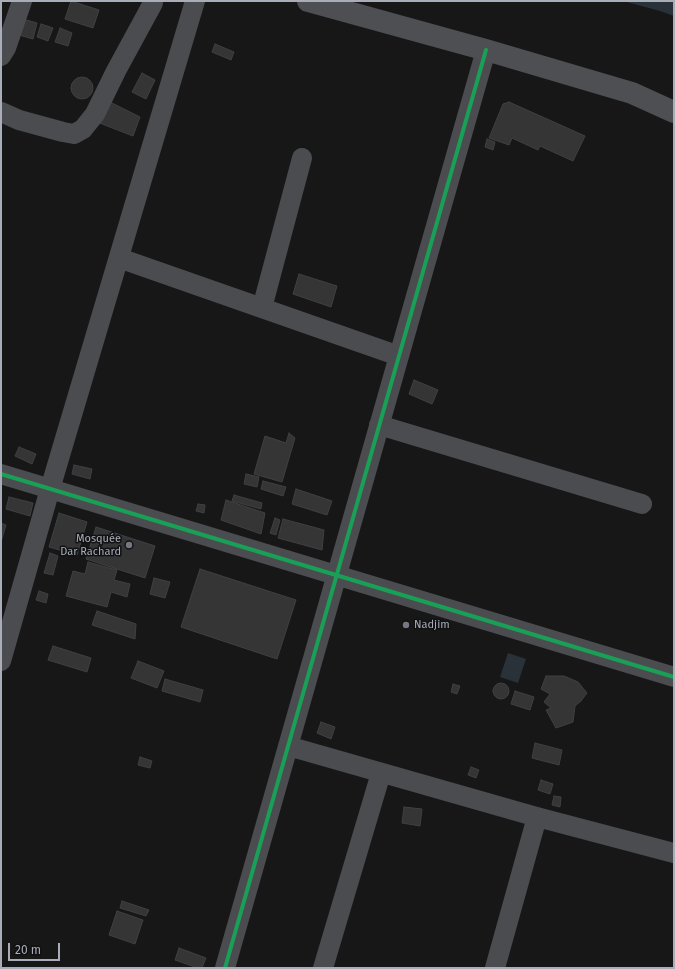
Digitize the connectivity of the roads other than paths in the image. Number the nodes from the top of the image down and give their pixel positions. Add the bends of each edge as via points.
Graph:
1 (22, 1) edge
2 (195, 1) edge
3 (308, 1) edge
4 (152, 3) dead end
5 (486, 50) junction
6 (1, 56) edge
7 (1, 112) edge
8 (674, 112) edge
9 (302, 158) dead end
10 (119, 258) junction
11 (262, 308) junction
12 (398, 356) junction
13 (379, 425) junction
14 (1, 474) edge
15 (50, 489) junction
16 (642, 504) dead end
17 (336, 575) junction
18 (7, 615) edge
19 (1, 661) edge
20 (674, 677) edge
21 (288, 746) junction
22 (381, 773) junction
23 (537, 817) junction
24 (674, 853) edge
25 (225, 968) edge
26 (324, 968) edge
27 (495, 968) edge

1 - 6 street
2 - 10 street
3 - 5 main road
4 - 7 street via 95,114 83,129 74,134 63,132 19,120
5 - 8 main road via 632,93
5 - 12 street
9 - 11 street
10 - 11 street
10 - 15 street
11 - 12 street
12 - 13 street
13 - 16 street
13 - 17 street
14 - 15 street
15 - 17 street
15 - 18 street
17 - 20 street
17 - 21 street
18 - 19 street
21 - 22 street
21 - 25 street
22 - 23 street
22 - 26 street
23 - 24 street
23 - 27 street

